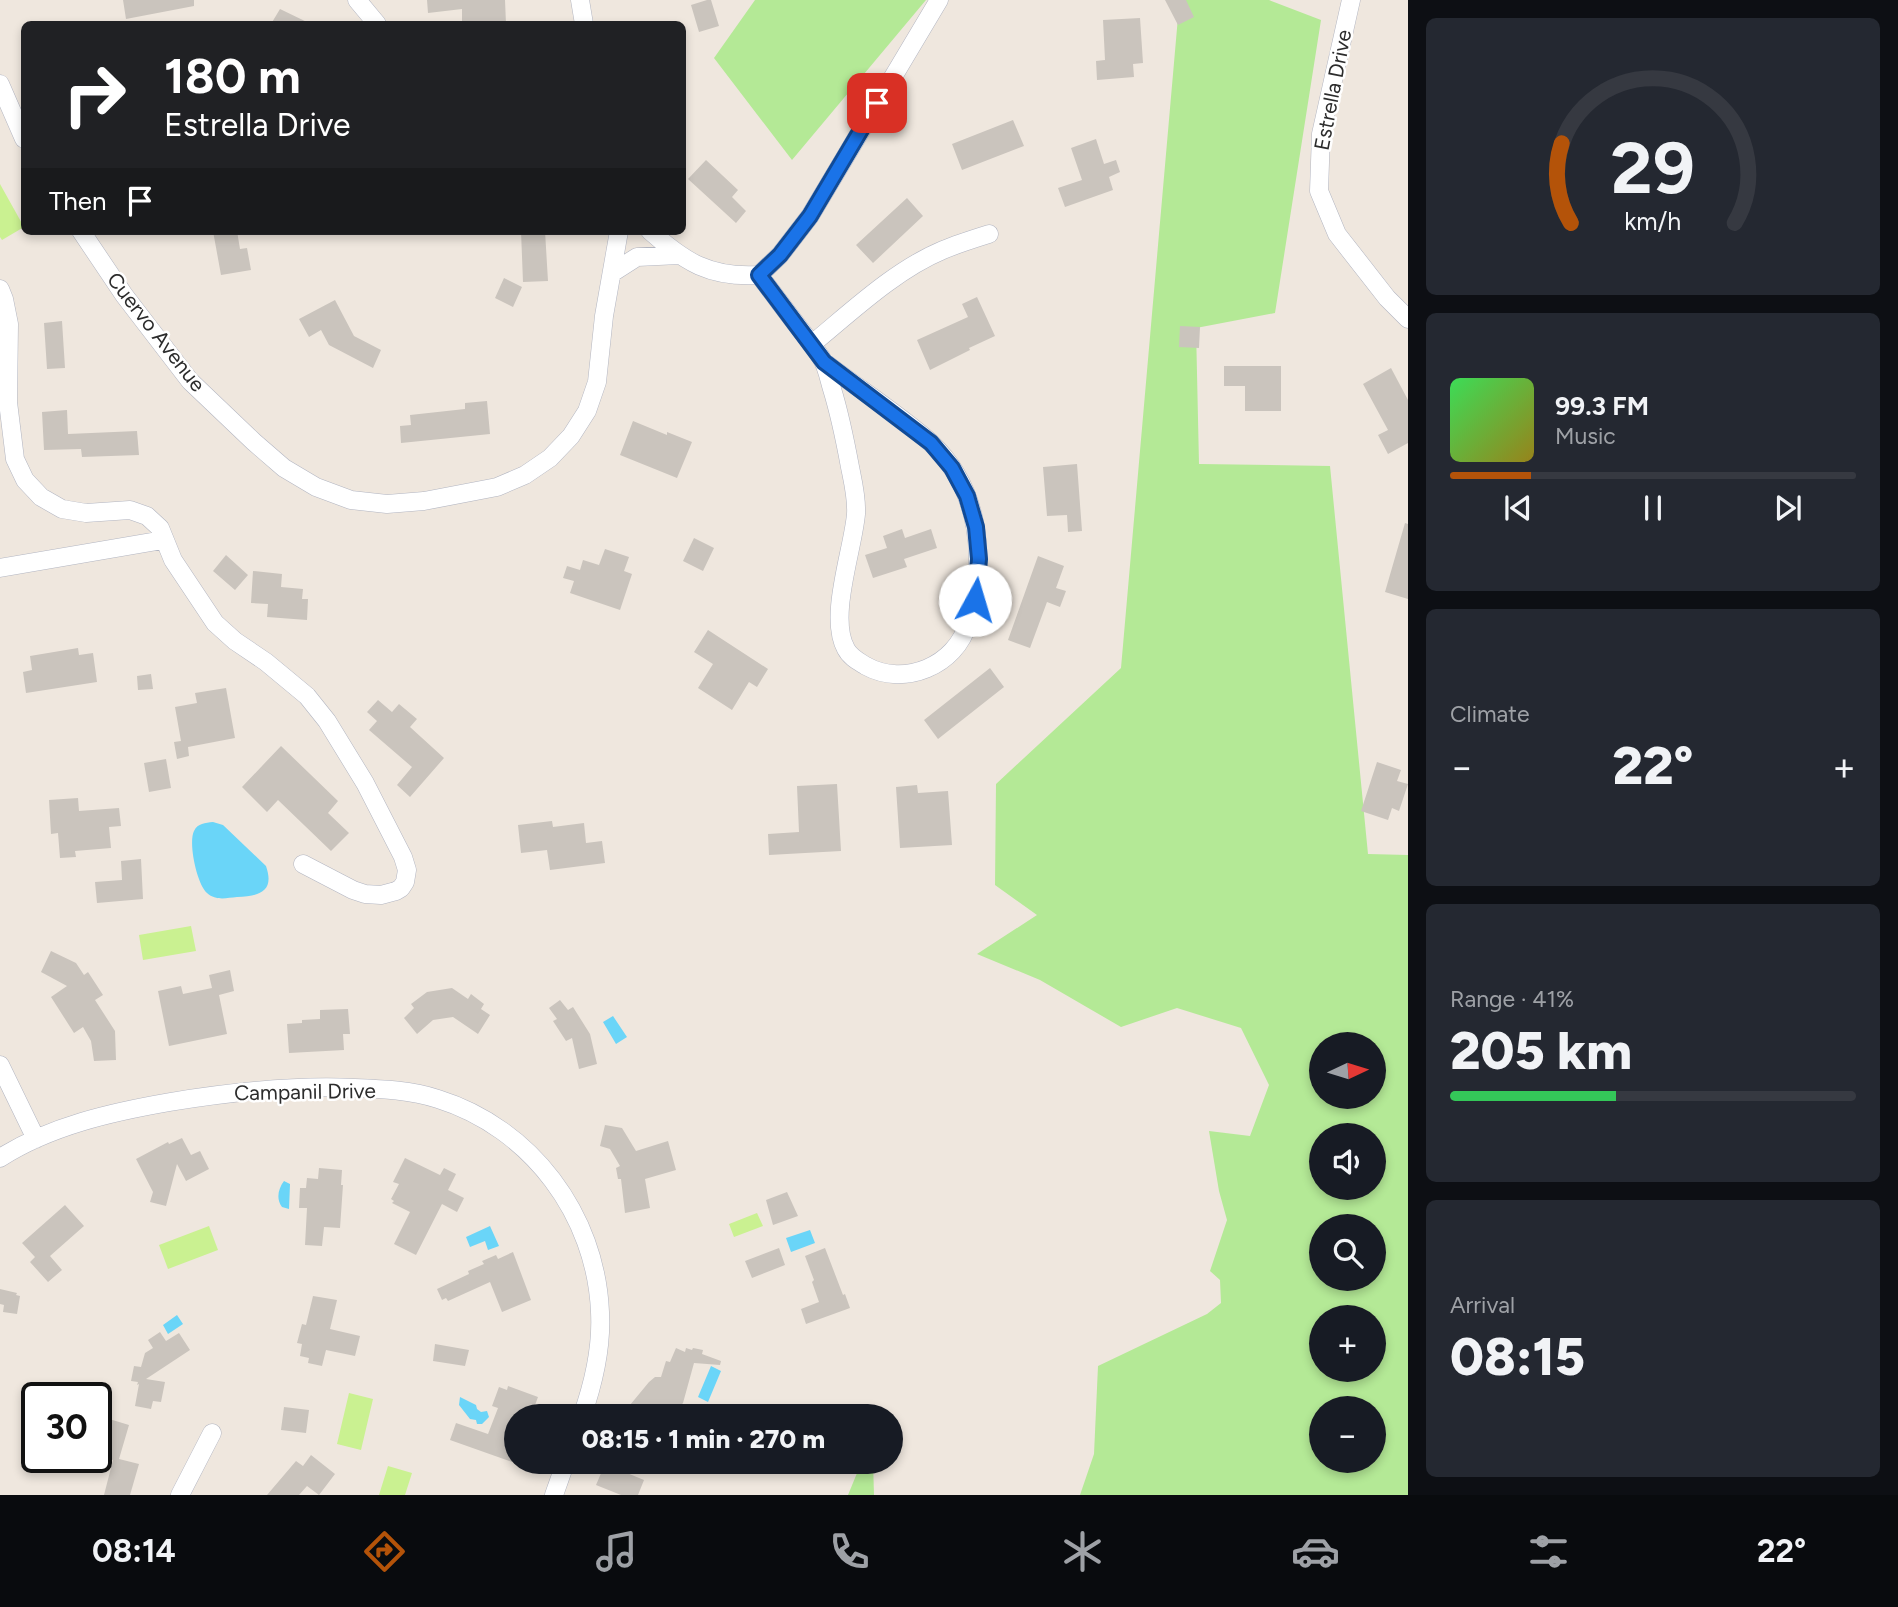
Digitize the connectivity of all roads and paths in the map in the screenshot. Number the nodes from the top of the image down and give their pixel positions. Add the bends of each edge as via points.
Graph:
1 (357, 0) edge
2 (580, 0) edge
3 (940, 0) edge
4 (1351, 0) edge
5 (374, 21) edge
6 (584, 21) edge
7 (0, 84) edge
8 (21, 132) edge
9 (989, 234) dead end
10 (84, 235) edge
11 (618, 235) edge
12 (655, 235) edge
13 (679, 255) junction
14 (612, 273) junction
15 (759, 275) junction
16 (0, 289) edge
17 (1408, 319) edge
18 (812, 344) junction
19 (824, 362) junction
20 (163, 540) junction
21 (0, 568) edge
22 (303, 864) dead end
23 (0, 1065) edge
24 (36, 1139) junction
25 (0, 1158) edge
26 (586, 1404) edge
27 (212, 1433) dead end
28 (561, 1474) edge
29 (180, 1495) edge
30 (554, 1495) edge

1 - 5 street
2 - 6 street
3 - 15 street via 810,216
4 - 17 street, Estrella Drive via 1321,134 1319,191 1337,234
7 - 8 street
9 - 18 street via 941,250 905,271
10 - 14 street, Cuervo Avenue via 190,381 254,442 316,487 351,500 387,504 497,487 550,458 587,411 597,382
11 - 14 street, Cuervo Avenue
12 - 13 street
13 - 14 street via 636,257
13 - 15 street via 719,273
15 - 18 street
16 - 20 street via 9,324 8,402 13,447 25,480 41,497 62,509 86,513 130,510 147,516 160,528
18 - 19 street
19 - 19 street via 931,443 967,496 979,559 975,600 966,633 953,652 920,672 897,675 875,670 845,649 839,626 856,511 842,419
20 - 21 street
20 - 22 street via 215,623 307,696 327,721 365,783 407,870 401,888 381,895 353,890
23 - 24 street
24 - 25 street, Campanil Drive
24 - 26 street, Campanil Drive via 114,1113 282,1088 414,1093 458,1105 522,1146 550,1175 582,1230 598,1287 600,1337
27 - 29 street
28 - 30 street

